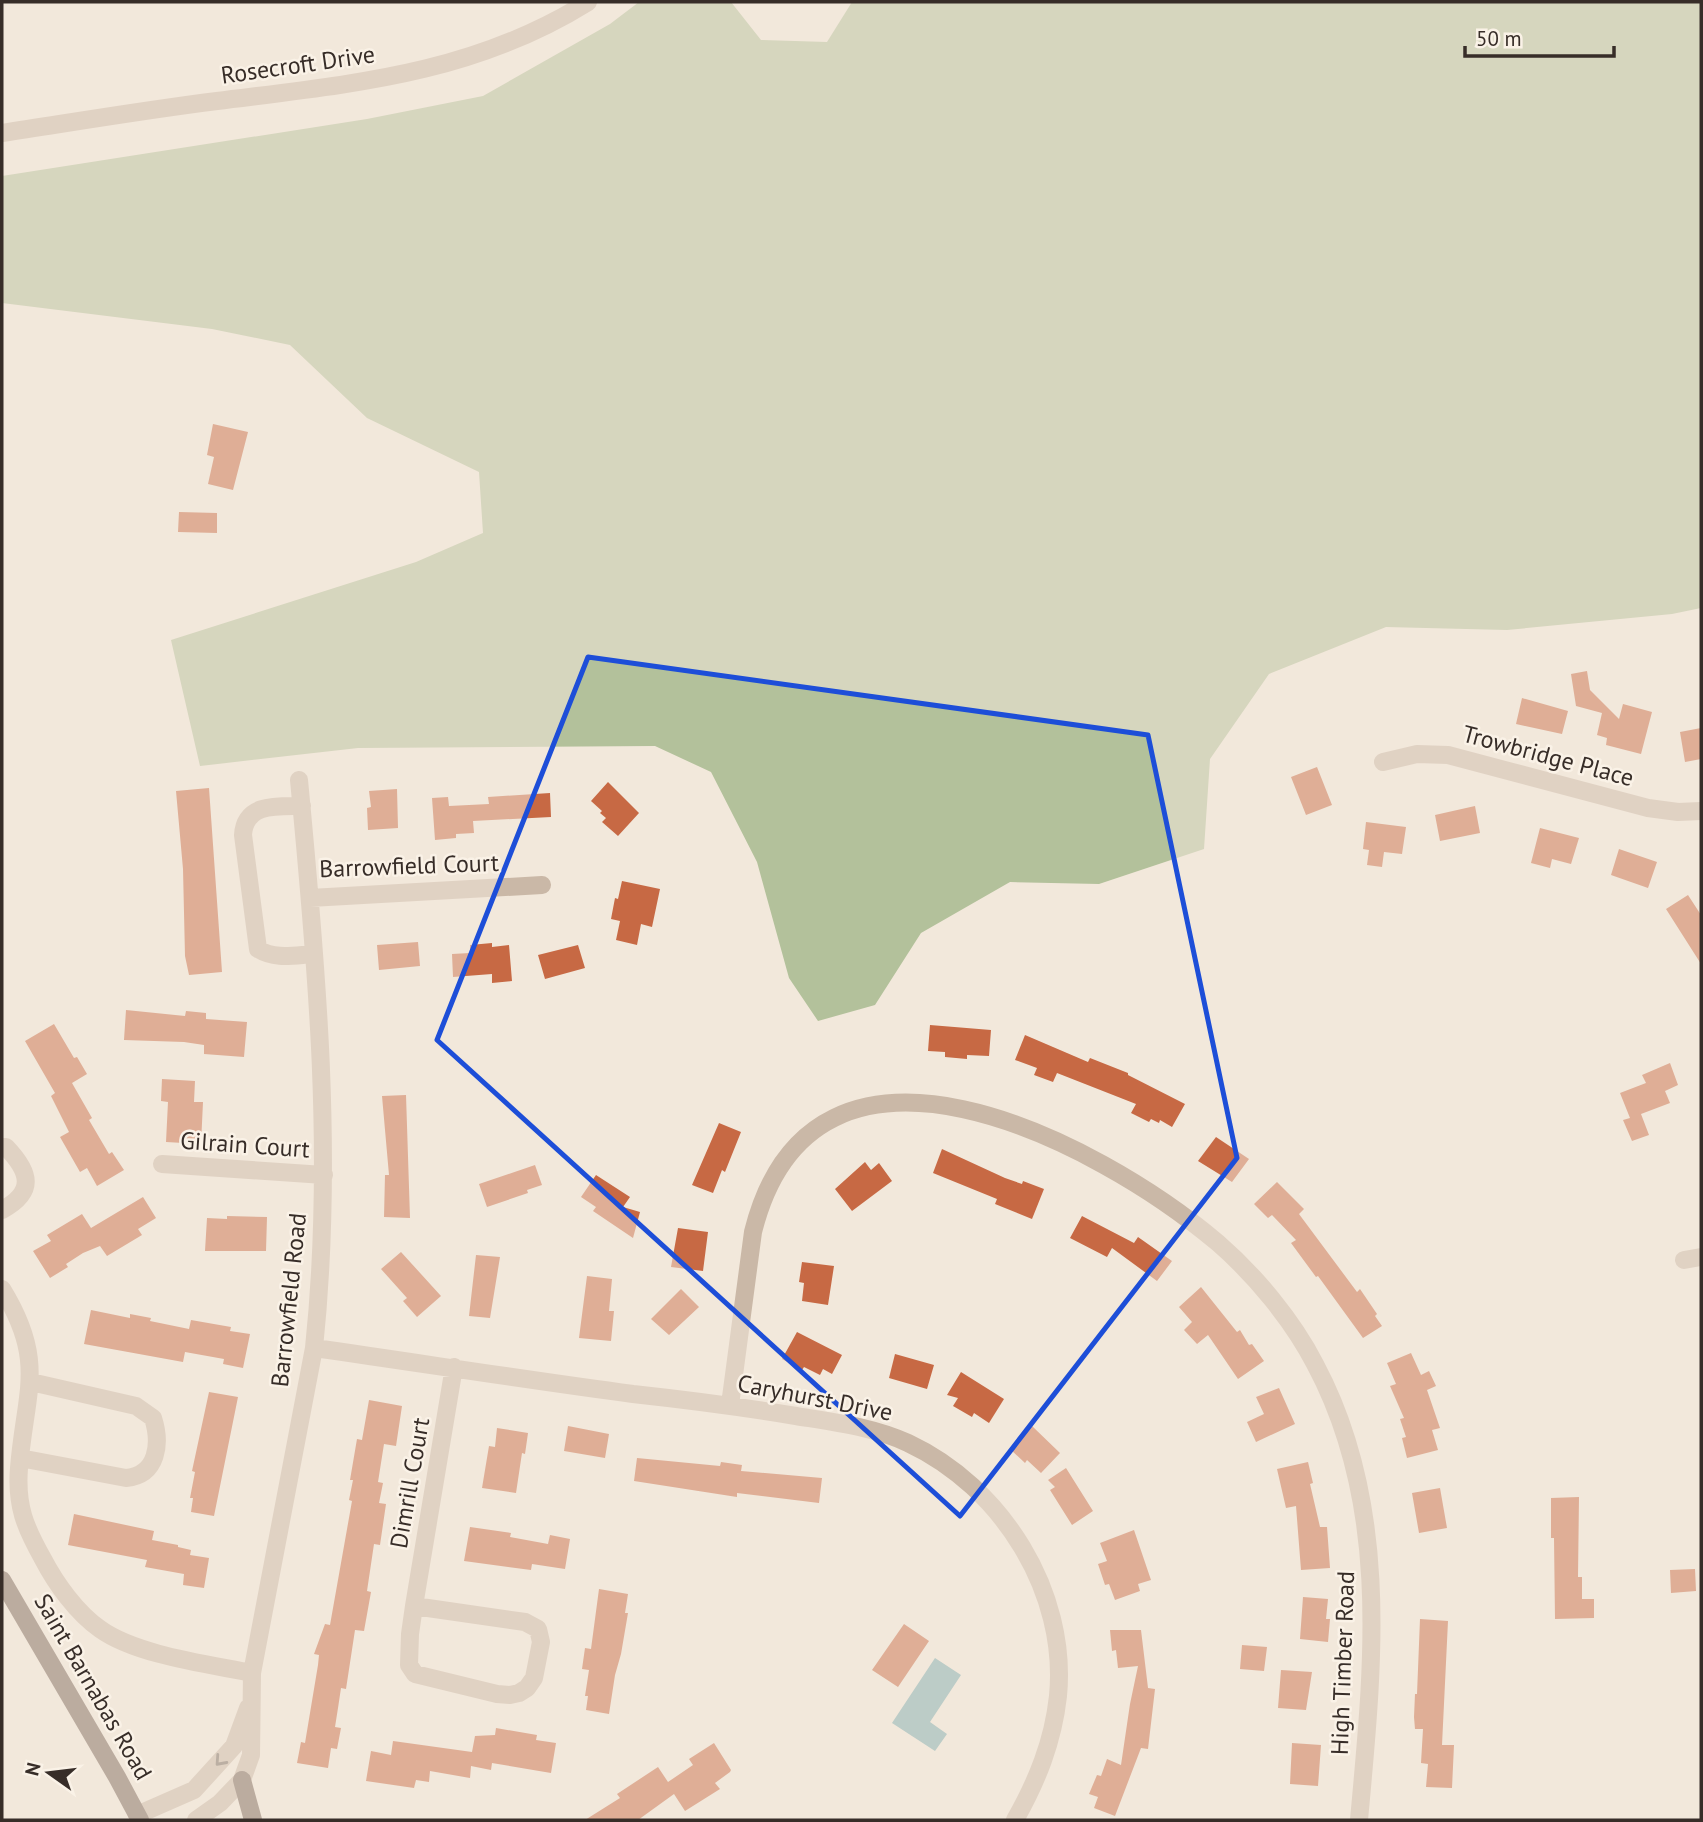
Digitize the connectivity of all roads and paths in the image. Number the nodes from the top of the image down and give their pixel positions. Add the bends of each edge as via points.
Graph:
1 (588, 2) edge
2 (2, 133) edge
3 (1382, 762) dead end
4 (299, 780) dead end
5 (302, 806) junction
6 (1701, 811) edge
7 (542, 885) dead end
8 (310, 898) junction
9 (314, 954) junction
10 (2, 1147) edge
11 (163, 1164) dead end
12 (324, 1175) junction
13 (2, 1210) edge
14 (2, 1289) edge
15 (314, 1348) junction
16 (454, 1367) junction
17 (31, 1382) junction
18 (730, 1405) junction
19 (20, 1458) junction
20 (2, 1580) edge
21 (414, 1606) junction
22 (253, 1673) junction
23 (251, 1702) junction
24 (242, 1780) junction
25 (139, 1817) edge
26 (196, 1820) edge
27 (253, 1820) edge
28 (1015, 1820) edge
29 (1359, 1820) edge

1 - 2 street, Rosecroft Drive via 479,54 399,76
3 - 6 street, Trowbridge Place via 1417,754 1448,755 1648,808
4 - 5 street, Barrowfield Court
5 - 8 street, Barrowfield Court
5 - 9 street via 256,811 248,817 243,835 258,949 280,956
7 - 8 street, Barrowfield Court
8 - 9 street, Barrowfield Road
9 - 12 street, Barrowfield Road
10 - 13 street via 14,1155 26,1177 20,1199
11 - 12 street, Gilrain Court
12 - 15 street, Barrowfield Road
14 - 17 street via 28,1346
15 - 16 street, Caryhurst Drive
15 - 22 street, Barrowfield Road
16 - 18 street, Caryhurst Drive
16 - 21 street, Dimrill Court
17 - 19 street
17 - 19 street via 136,1406 153,1418 158,1438 149,1468 137,1477
18 - 28 street, Caryhurst Drive via 858,1427 907,1442 964,1479 1008,1524 1045,1596 1058,1678 1043,1764
18 - 29 street, High Timber Road via 752,1232 774,1173 799,1144 852,1110 895,1103 977,1112 1078,1149 1142,1189 1219,1244 1286,1317 1317,1366 1347,1438 1365,1513 1373,1613
19 - 22 street via 19,1502 26,1525 51,1573 87,1618 110,1636 136,1646
20 - 25 main road, Saint Barnabas Road
21 - 21 street, Dimrill Court via 409,1665 415,1674 510,1695 527,1688 534,1678 541,1642 538,1629 525,1622
22 - 23 street, Barrowfield Road
23 - 24 street, Barrowfield Road via 251,1755
23 -> 25 street, Barrowfield Road via 234,1746 194,1790
24 - 26 street, Barrowfield Road
24 - 27 main road

